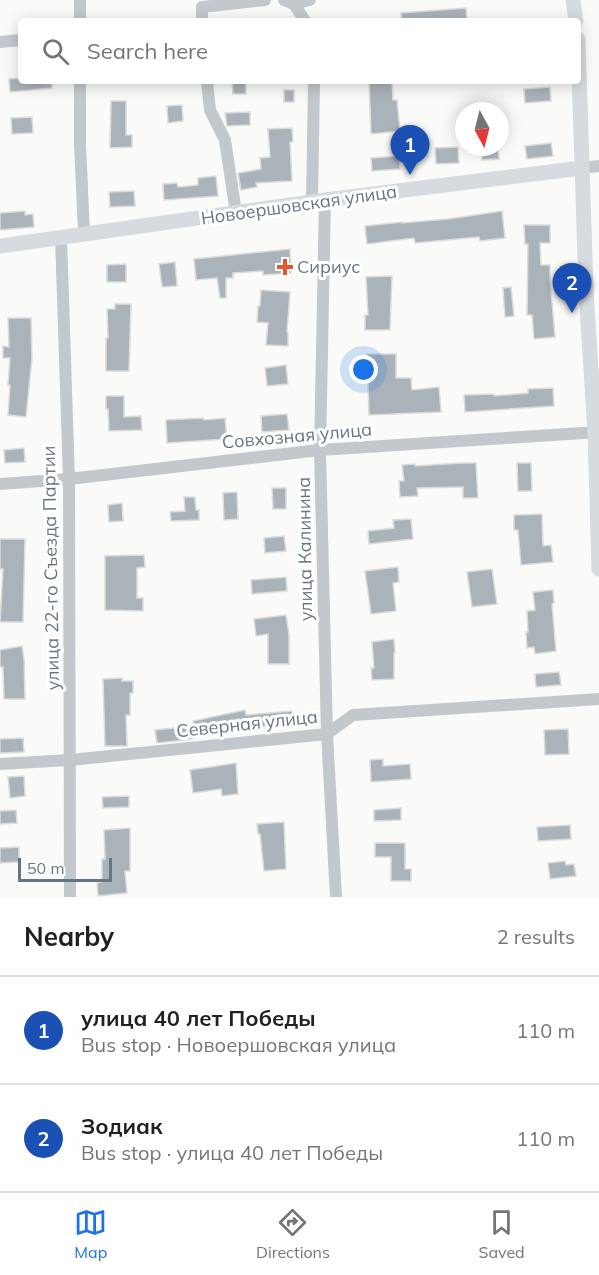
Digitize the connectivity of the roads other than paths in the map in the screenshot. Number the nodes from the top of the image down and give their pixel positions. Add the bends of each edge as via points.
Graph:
1 (80, 0) edge
2 (265, 0) edge
3 (310, 0) edge
4 (573, 0) edge
5 (289, 2) edge
6 (80, 18) edge
7 (202, 18) edge
8 (302, 18) edge
9 (576, 18) edge
10 (18, 40) edge
11 (0, 42) edge
12 (80, 84) edge
13 (207, 84) edge
14 (314, 84) edge
15 (579, 84) edge
16 (599, 166) edge
17 (582, 168) junction
18 (319, 201) junction
19 (236, 213) junction
20 (84, 234) junction
21 (61, 238) junction
22 (0, 246) edge
23 (597, 432) edge
24 (320, 450) junction
25 (69, 479) junction
26 (0, 484) edge
27 (599, 569) edge
28 (599, 699) edge
29 (327, 734) junction
30 (70, 760) junction
31 (0, 764) edge
32 (70, 897) edge
33 (336, 897) edge

1 - 6 street
2 - 7 street via 202,7
3 - 5 street
4 - 9 main road
5 - 8 street
10 - 11 street
12 - 20 street
13 - 19 street via 210,110 225,140
14 - 18 street, улица Калинина
15 - 17 main road
16 - 17 street, Новоершовская улица
17 - 18 main road, Новоершовская улица
17 - 23 main road via 585,290
18 - 19 main road, Новоершовская улица
18 - 24 street, улица Калинина
19 - 20 main road, Новоершовская улица
20 - 21 main road, Новоершовская улица
21 - 22 main road, Новоершовская улица
21 - 25 street, улица 22-го Съезда Партии
23 - 24 street, Совхозная улица
23 - 27 main road
24 - 25 street, Совхозная улица
24 - 29 street, улица Калинина
25 - 26 street, Совхозная улица
25 - 30 street, улица 22-го Съезда Партии
28 - 29 street, Северная улица via 353,715
29 - 30 street, Северная улица
29 - 33 street, улица Калинина
30 - 31 street, Северная улица
30 - 32 street, улица 22-го Съезда Партии

